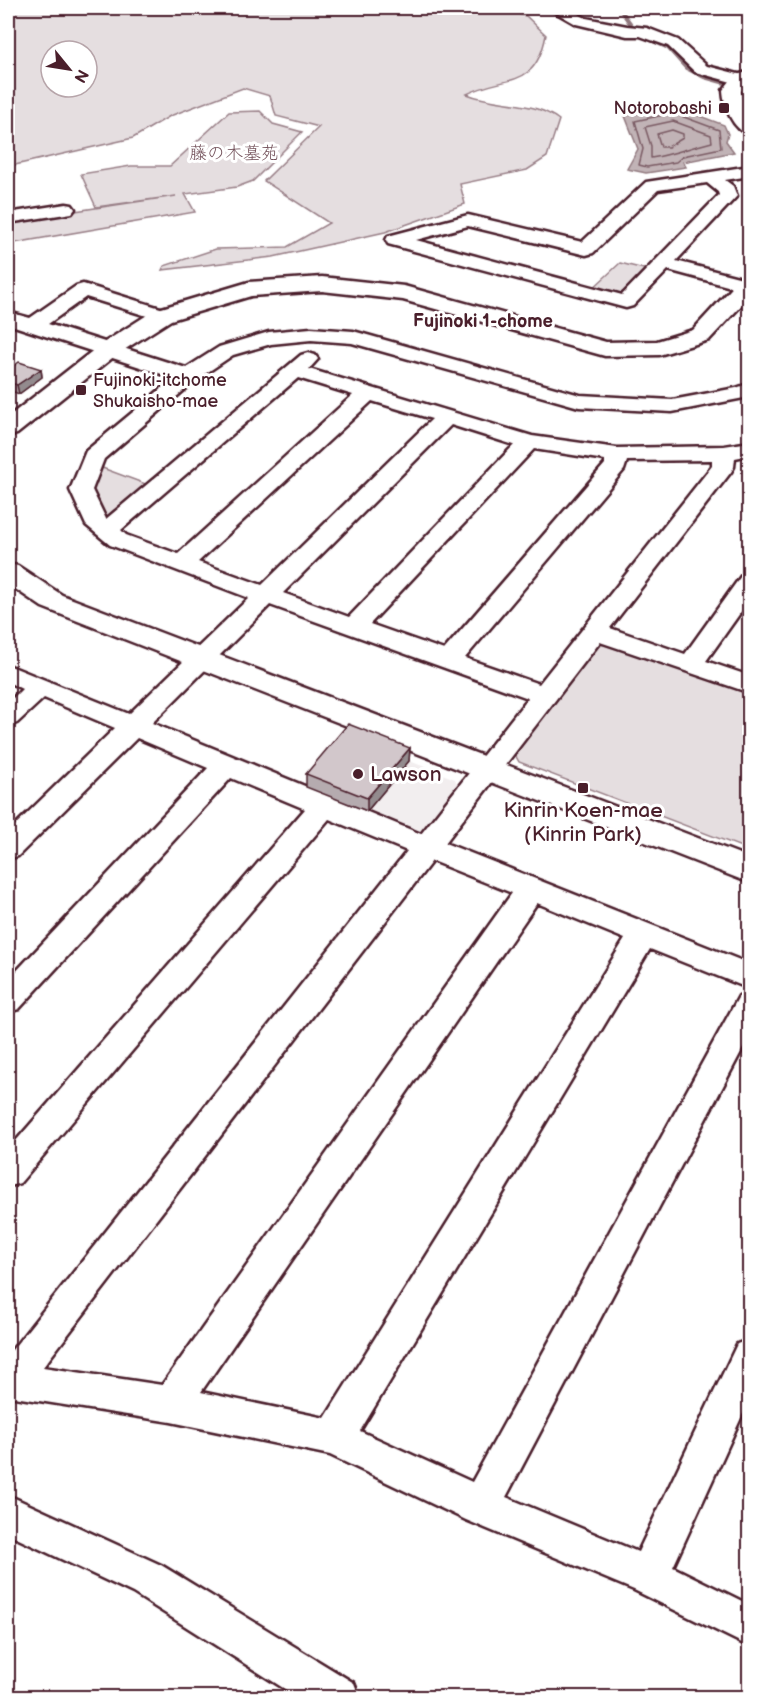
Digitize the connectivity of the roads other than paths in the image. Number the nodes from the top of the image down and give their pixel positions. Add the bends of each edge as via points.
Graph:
1 (555, 8) edge
2 (742, 82) edge
3 (750, 129) edge
4 (750, 171) edge
5 (712, 178) junction
6 (66, 209) dead end
7 (8, 218) edge
8 (664, 263) junction
9 (748, 284) edge
10 (163, 315) junction
11 (8, 318) edge
12 (32, 326) junction
13 (334, 336) junction
14 (108, 350) junction
15 (296, 371) junction
16 (189, 376) junction
17 (750, 389) edge
18 (368, 393) junction
19 (446, 418) junction
20 (8, 429) edge
21 (529, 442) junction
22 (736, 450) edge
23 (617, 455) junction
24 (107, 530) junction
25 (181, 564) junction
26 (8, 572) edge
27 (750, 581) edge
28 (265, 595) junction
29 (354, 626) junction
30 (596, 632) junction
31 (201, 660) junction
32 (448, 661) junction
33 (691, 664) junction
34 (8, 673) edge
35 (750, 685) edge
36 (40, 687) junction
37 (544, 695) junction
38 (8, 717) edge
39 (132, 726) junction
40 (227, 765) junction
41 (487, 770) junction
42 (324, 806) junction
43 (428, 846) junction
44 (8, 849) edge
45 (750, 871) edge
46 (531, 889) junction
47 (644, 936) junction
48 (750, 978) edge
49 (8, 1000) edge
50 (750, 1005) edge
51 (8, 1173) edge
52 (750, 1356) edge
53 (10, 1379) edge
54 (171, 1404) junction
55 (334, 1438) junction
56 (480, 1506) junction
57 (8, 1514) edge
58 (648, 1576) junction
59 (750, 1627) edge
60 (339, 1698) edge

1 - 2 street via 582,21 673,43 700,69
2 - 3 street via 734,108
4 - 5 street
5 - 8 street via 727,190 728,196
5 - 8 street via 652,186 586,249 468,220 395,240 626,302
6 - 7 street
8 - 9 street
9 - 10 street via 701,334 659,348 605,349 404,293 322,284 249,289
10 - 12 street via 83,290
10 - 14 street
11 - 12 street
12 - 14 street
13 - 15 street
13 - 16 street via 270,338 226,351
13 - 17 street via 353,337 579,401 672,406
14 - 16 street
14 - 20 street
15 - 18 street
15 - 24 street
16 - 24 street via 94,456 81,490 94,520
18 - 19 street
18 - 25 street
19 - 21 street
19 - 28 street
21 - 23 street
21 - 29 street
22 - 23 street
22 - 30 street
23 - 32 street via 616,465
24 - 25 street via 118,540
25 - 28 street
26 - 31 street via 52,601
27 - 33 street
28 - 29 street
28 - 31 street
29 - 32 street
30 - 33 street
30 - 37 street
31 - 39 street
31 - 41 street
32 - 37 street
33 - 35 street
34 - 36 street
36 - 38 street
36 - 39 street
37 - 41 street
39 - 40 street
39 - 44 street
40 - 42 street
40 - 49 street
41 - 43 street
41 - 45 street
42 - 43 street
42 - 51 street
43 - 46 street
43 - 53 street
46 - 47 street
46 - 54 street
47 - 48 street
47 - 55 street
50 - 56 street
52 - 58 street
53 - 54 street
54 - 55 street
55 - 56 street
56 - 58 street
57 - 60 street via 147,1579
58 - 59 street

